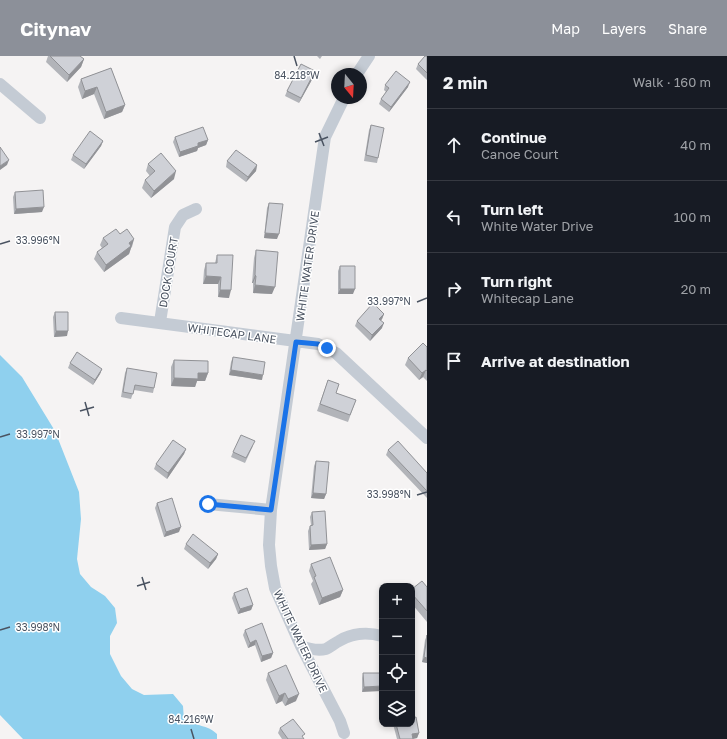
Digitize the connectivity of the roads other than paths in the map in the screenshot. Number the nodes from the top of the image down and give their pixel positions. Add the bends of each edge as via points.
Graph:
1 (369, 56) edge
2 (361, 68) edge
3 (0, 84) edge
4 (341, 104) edge
5 (40, 118) dead end
6 (196, 209) dead end
7 (121, 318) dead end
8 (160, 322) junction
9 (296, 342) junction
10 (427, 438) edge
11 (208, 504) dead end
12 (271, 510) junction
13 (379, 635) edge
14 (301, 646) junction
15 (344, 733) dead end

1 - 2 street
3 - 5 street
4 - 9 street, WHITE WATER DRIVE via 326,137
6 - 8 street, DOCK COURT via 183,215 174,227
7 - 8 street, WHITECAP LANE
8 - 9 street, WHITECAP LANE
9 - 10 street, WHITECAP LANE via 318,344 336,353
9 - 12 street, WHITE WATER DRIVE
11 - 12 street
12 - 14 street, WHITE WATER DRIVE via 270,566 276,588
13 - 14 street via 369,633 354,635 341,639 327,649 314,650
14 - 15 street, WHITE WATER DRIVE

